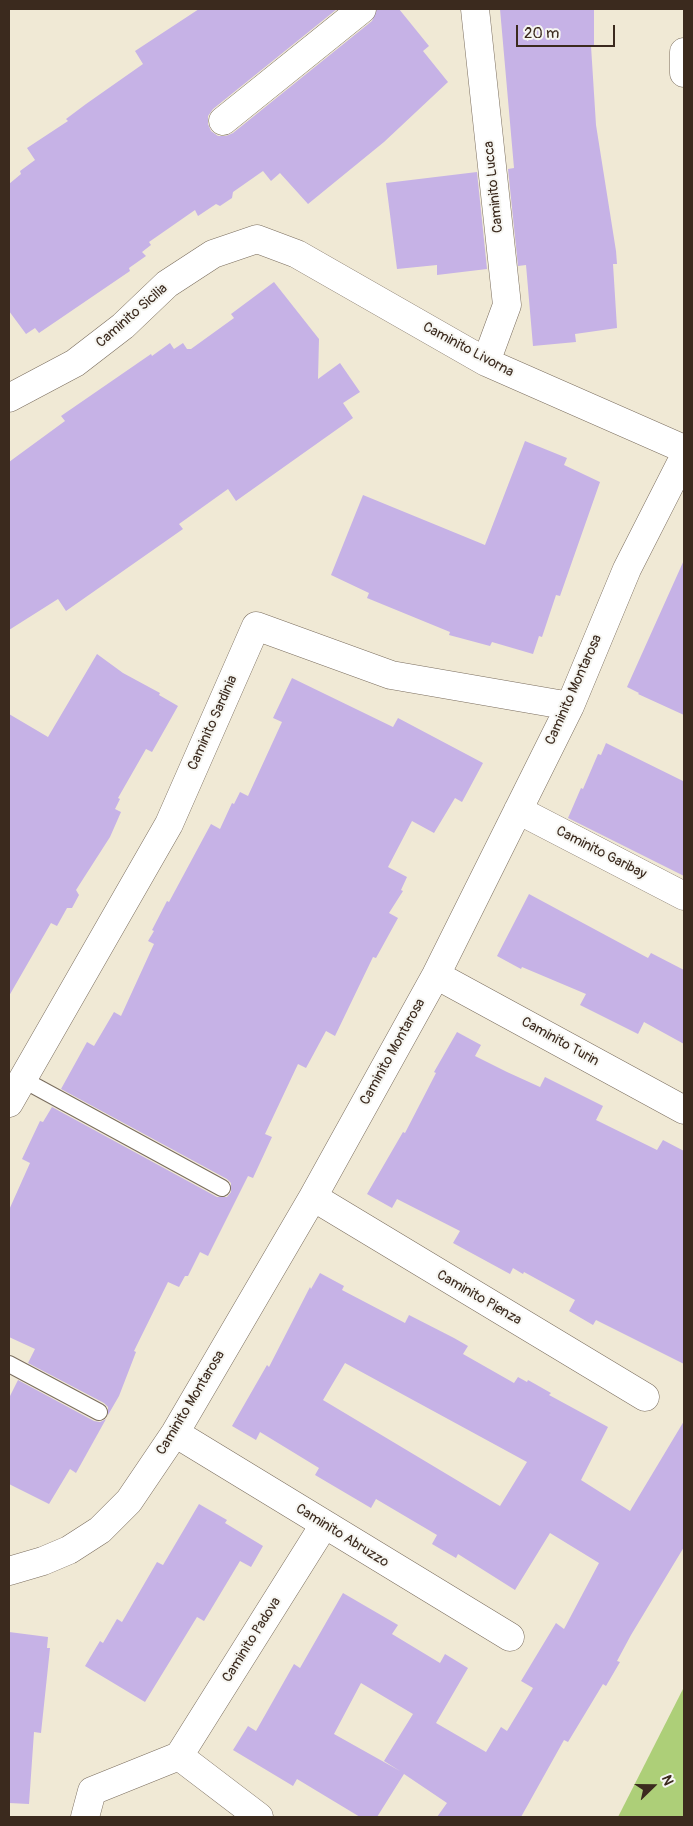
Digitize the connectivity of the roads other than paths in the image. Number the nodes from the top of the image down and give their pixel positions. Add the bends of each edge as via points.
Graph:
1 (362, 9) edge
2 (475, 9) edge
3 (684, 52) edge
4 (684, 73) edge
5 (223, 121) dead end
6 (257, 239) joint
7 (486, 362) junction
8 (9, 398) edge
9 (684, 449) edge
10 (684, 457) edge
11 (570, 706) junction
12 (518, 810) junction
13 (684, 896) edge
14 (436, 975) junction
15 (22, 1079) junction
16 (9, 1103) edge
17 (684, 1110) edge
18 (222, 1188) dead end
19 (313, 1198) junction
20 (9, 1364) edge
21 (645, 1397) dead end
22 (99, 1412) dead end
23 (175, 1433) junction
24 (324, 1524) junction
25 (9, 1571) edge
26 (510, 1637) dead end
27 (179, 1756) junction
28 (85, 1817) edge
29 (259, 1817) edge

1 - 5 street
2 - 7 street, Caminito Lucca via 507,305
3 - 4 street
6 - 7 street, Caminito Livorna via 297,254
6 - 8 street, Caminito Sicilia via 213,254 167,284 123,326 75,363
7 - 9 street, Caminito Livorna
10 - 11 street, Caminito Montarosa via 627,568
11 - 12 street, Caminito Montarosa
11 - 15 street, Caminito Sardinia via 391,675 256,626 169,824
12 - 13 street, Caminito Garibay
12 - 14 street, Caminito Montarosa
14 - 17 street, Caminito Turin
14 - 19 street, Caminito Montarosa
15 - 16 street, Caminito Sardinia
15 - 18 lane
19 - 21 street, Caminito Pienza
19 - 23 street, Caminito Montarosa
20 - 22 lane
23 - 24 street, Caminito Abruzzo
23 - 25 street, Caminito Montarosa via 129,1501 100,1530 69,1550
24 - 26 street, Caminito Abruzzo
24 - 27 street, Caminito Padova
27 - 28 street via 92,1791
27 - 29 street

